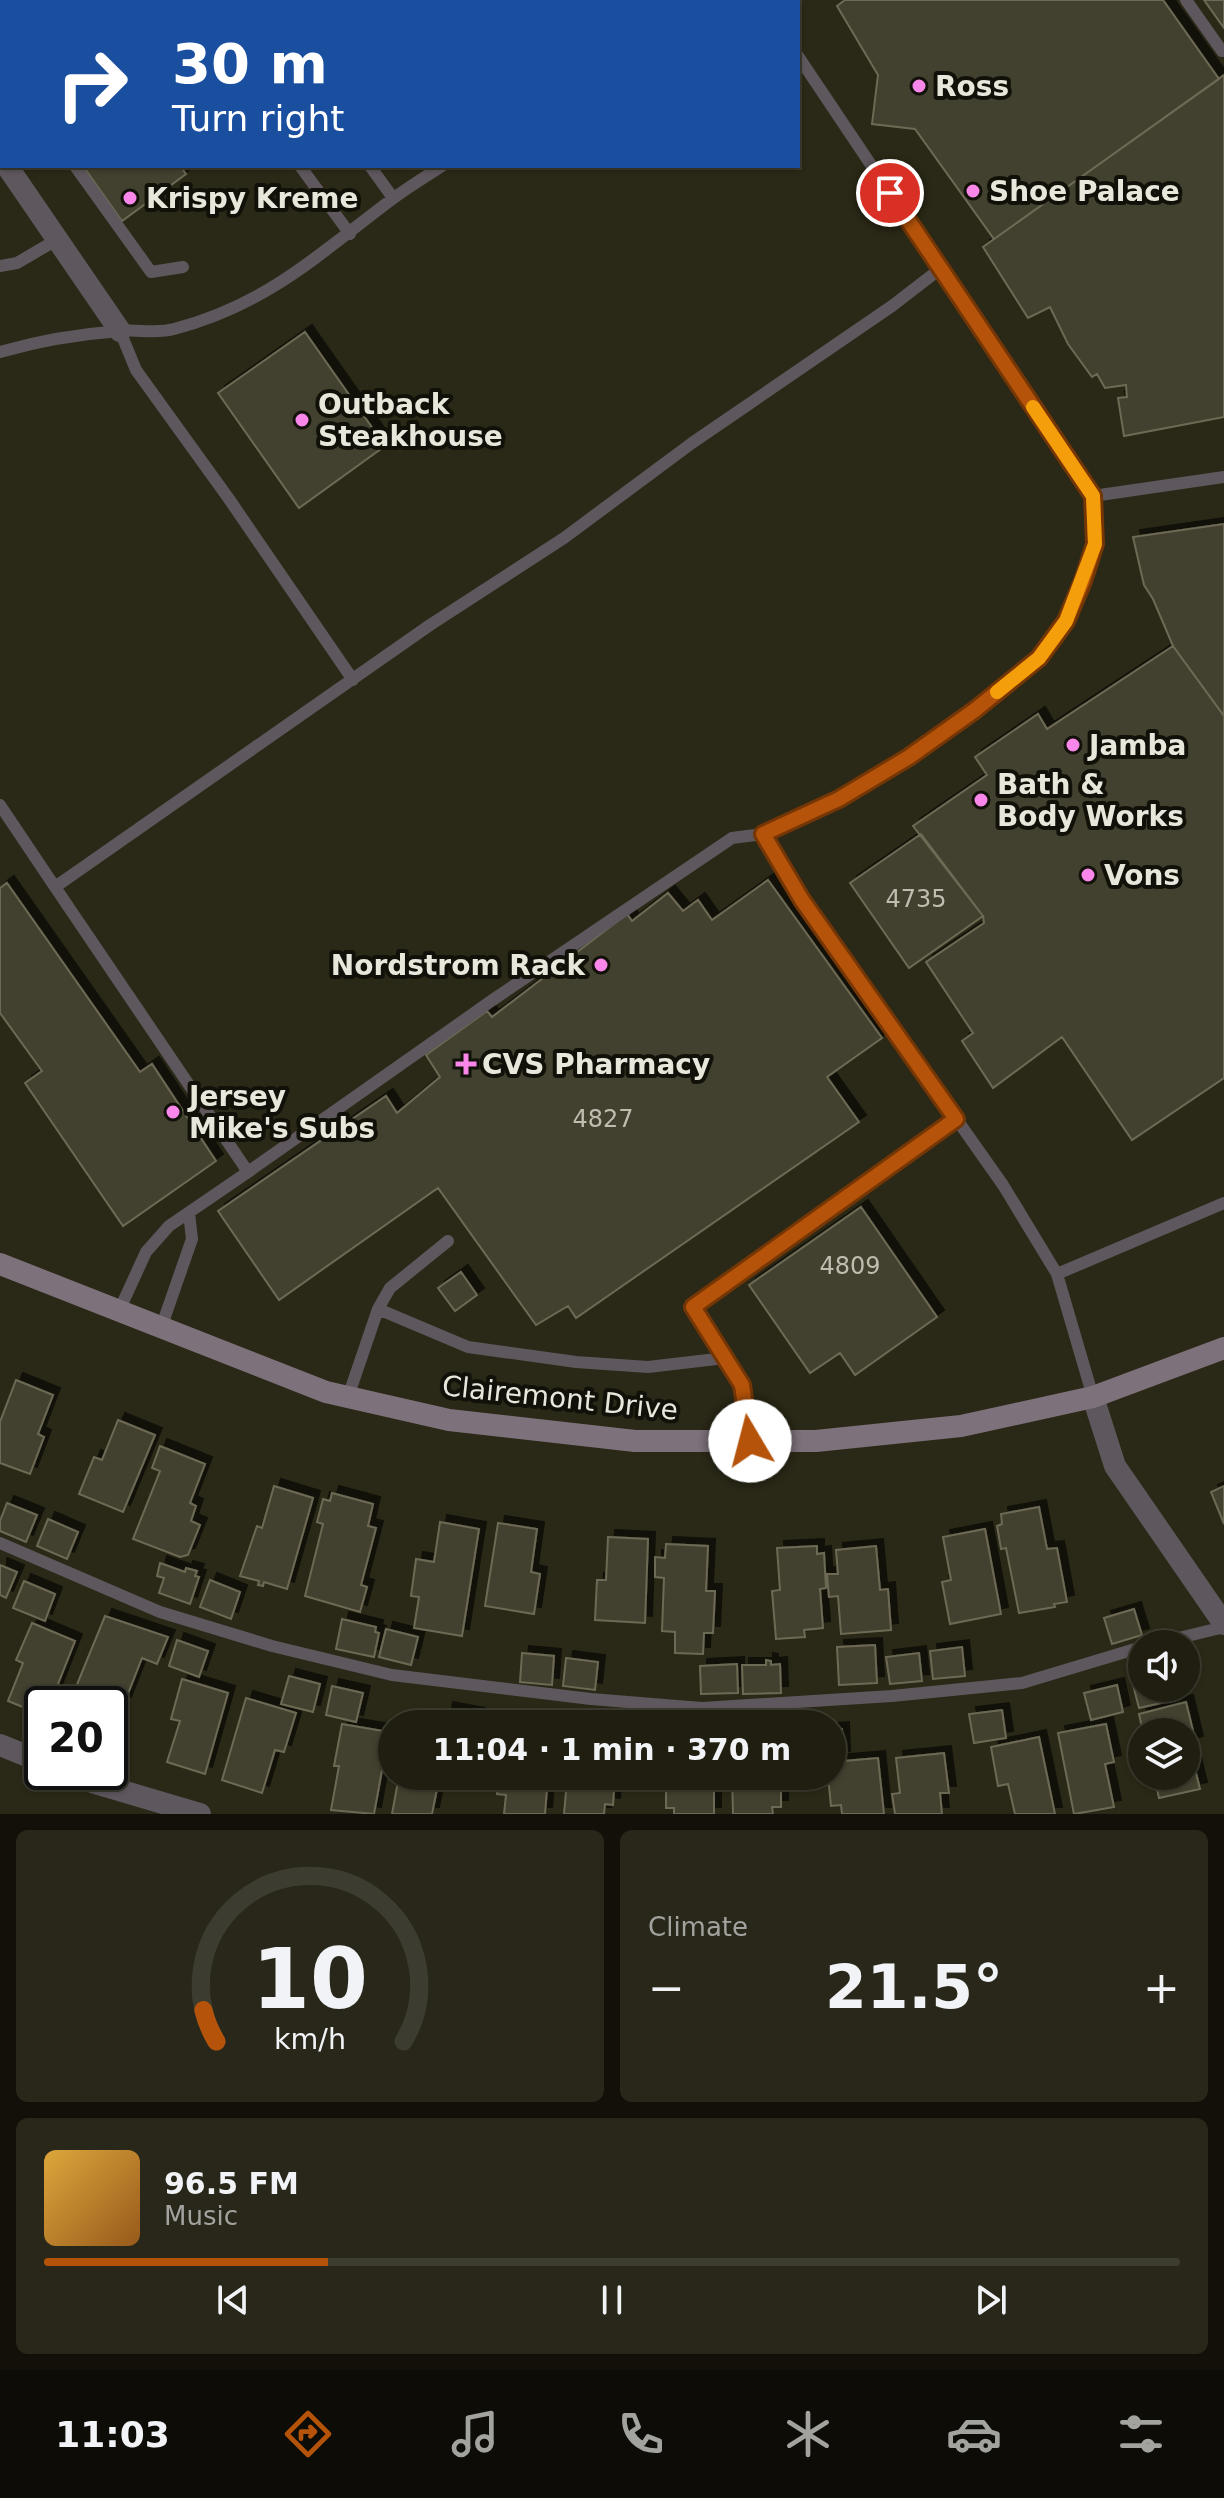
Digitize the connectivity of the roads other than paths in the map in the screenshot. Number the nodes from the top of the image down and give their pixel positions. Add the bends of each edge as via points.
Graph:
1 (1186, 0) edge
2 (1222, 51) edge
3 (800, 59) edge
4 (8, 168) edge
5 (76, 168) edge
6 (301, 168) edge
7 (371, 168) edge
8 (439, 168) edge
9 (393, 198) junction
10 (350, 234) junction
11 (58, 239) junction
12 (0, 266) edge
13 (183, 267) dead end
14 (940, 269) junction
15 (120, 331) junction
16 (0, 352) edge
17 (1224, 477) edge
18 (1093, 496) junction
19 (353, 680) junction
20 (0, 805) edge
21 (763, 834) junction
22 (55, 887) junction
23 (956, 1119) junction
24 (248, 1172) junction
25 (1224, 1203) edge
26 (189, 1213) junction
27 (448, 1241) dead end
28 (0, 1264) edge
29 (1057, 1274) junction
30 (378, 1309) junction
31 (119, 1311) junction
32 (161, 1328) junction
33 (1224, 1348) edge
34 (725, 1358) junction
35 (348, 1397) junction
36 (1093, 1397) junction
37 (750, 1441) junction
38 (0, 1543) edge
39 (1224, 1626) edge
40 (1200, 1632) edge
41 (1128, 1651) edge
42 (0, 1745) edge
43 (24, 1755) edge
44 (119, 1790) edge
45 (200, 1814) edge

1 - 2 lane
3 - 14 lane
4 - 11 street
5 - 13 lane via 151,272
6 - 10 lane
7 - 9 lane
8 - 9 lane
9 - 10 lane
10 - 15 lane via 253,300 169,331
11 - 12 lane via 17,263
11 - 15 street
14 - 18 lane
14 - 19 lane via 564,538
15 - 16 lane
15 - 19 lane via 136,370
17 - 18 lane
18 - 21 lane via 1095,544 1083,581 1066,621 1039,658 909,757 839,799
19 - 22 lane
20 - 22 lane
21 - 23 lane via 802,900
21 - 24 lane via 732,838
22 - 24 lane
23 - 29 lane
23 - 34 lane via 693,1307
24 - 26 lane
25 - 29 lane
26 - 31 lane via 146,1252
26 - 32 lane via 192,1239
27 - 30 lane via 390,1288
28 - 31 main road, Clairemont Drive
29 - 36 lane
30 - 34 lane via 468,1347 648,1367
30 - 35 lane
31 - 32 main road, Clairemont Drive
32 - 35 main road, Clairemont Drive
33 - 36 main road, Clairemont Drive
34 - 37 lane via 742,1385
35 - 37 main road, Clairemont Drive via 449,1420 635,1441
36 - 37 main road, Clairemont Drive via 961,1426 816,1441
36 - 39 street via 1115,1466
38 - 41 lane via 160,1612 272,1646 392,1675 591,1699 702,1708 892,1696 1022,1683
39 - 40 lane
42 - 43 street
44 - 45 street

